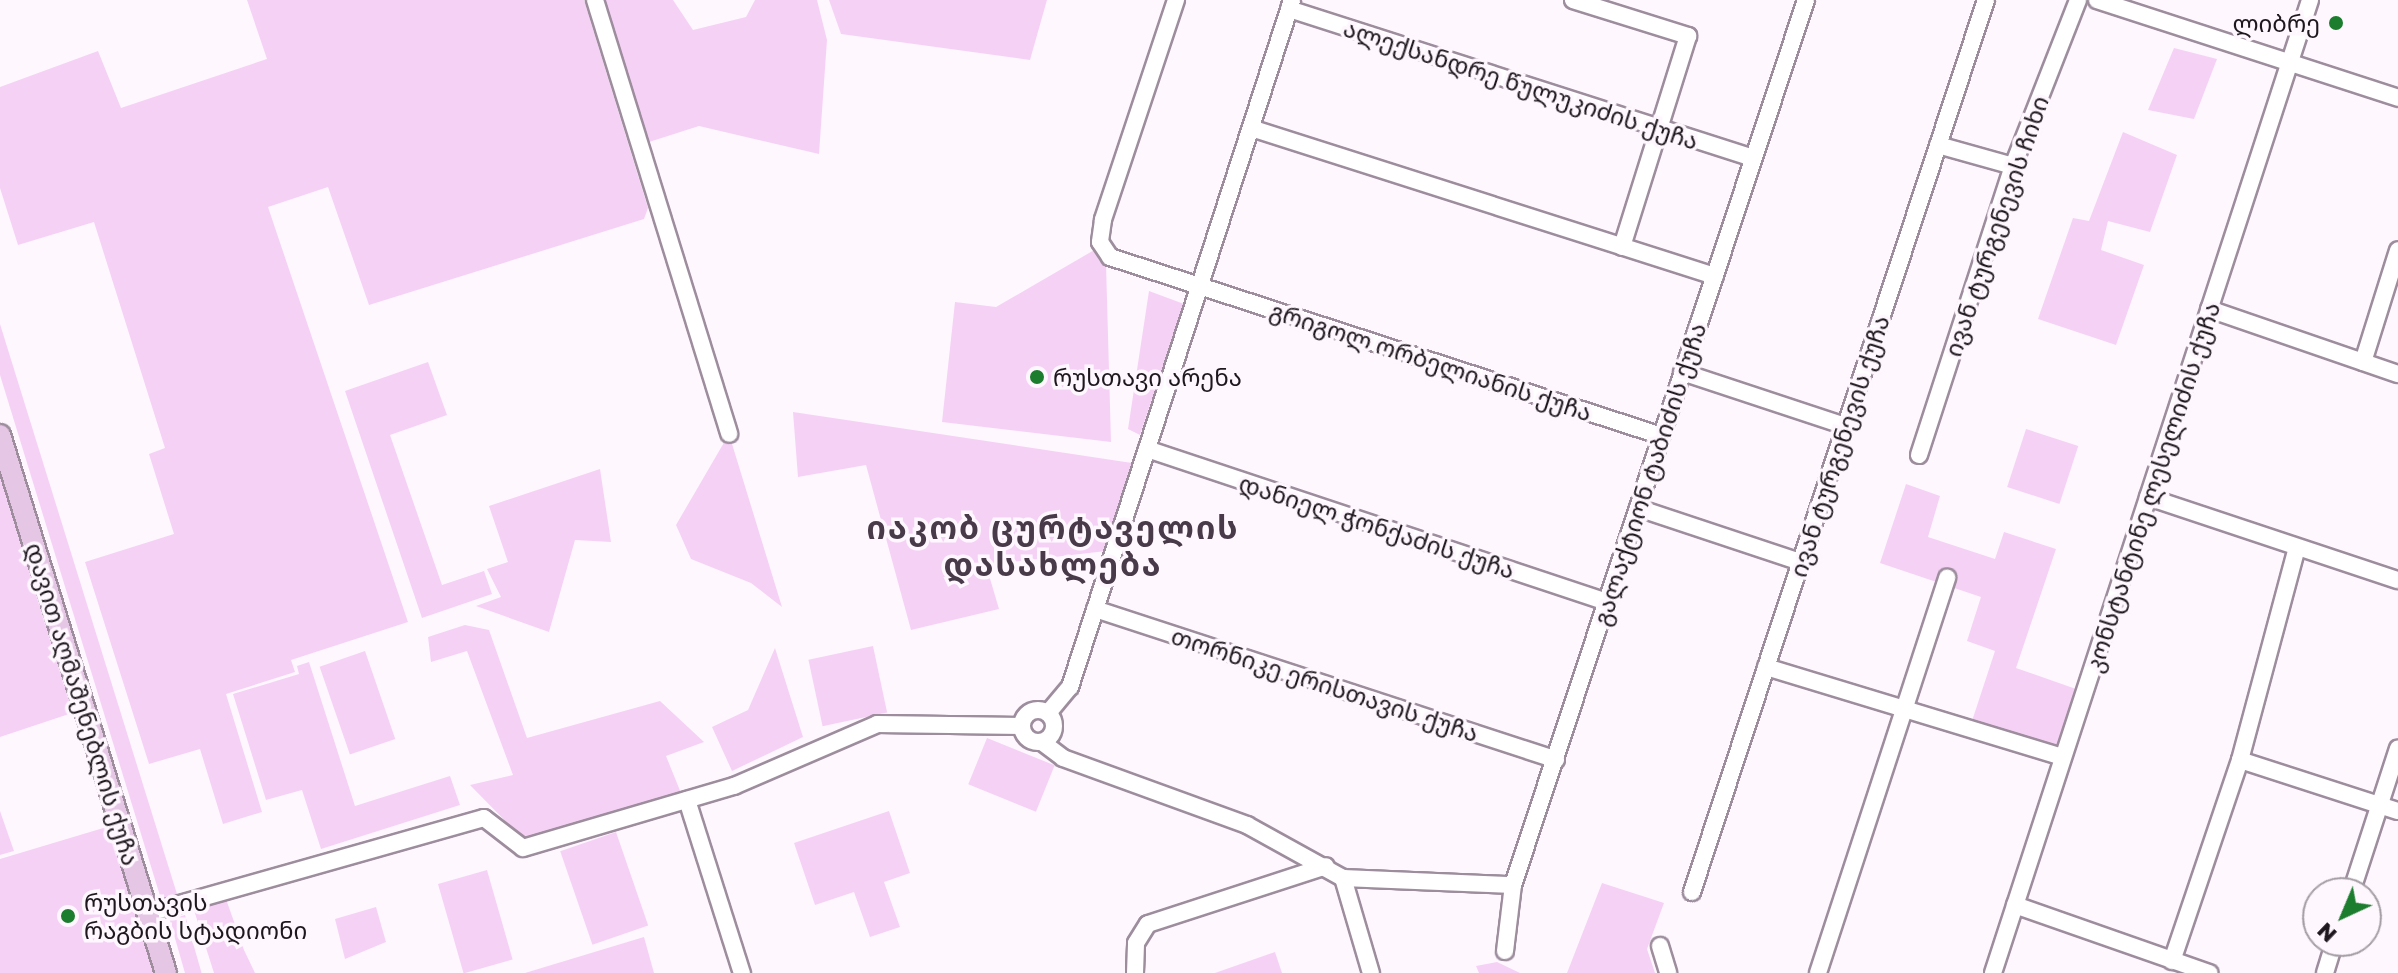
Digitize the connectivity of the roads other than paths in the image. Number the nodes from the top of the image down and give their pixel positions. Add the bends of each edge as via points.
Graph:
1 (595, 0) edge
2 (1176, 0) edge
3 (1573, 0) edge
4 (1806, 0) edge
5 (1986, 0) edge
6 (2078, 0) edge
7 (2097, 0) edge
8 (2310, 0) edge
9 (1291, 5) edge
10 (2142, 7) edge
11 (2290, 63) junction
12 (2398, 98) edge
13 (1251, 128) junction
14 (1659, 128) junction
15 (1938, 145) junction
16 (1753, 158) junction
17 (2013, 166) junction
18 (1622, 247) junction
19 (2398, 250) edge
20 (1715, 276) junction
21 (1200, 286) junction
22 (2209, 309) junction
23 (2363, 362) junction
24 (1682, 372) junction
25 (2398, 374) edge
26 (1845, 426) junction
27 (729, 434) dead end
28 (0, 435) edge
29 (1662, 436) junction
30 (1147, 449) junction
31 (1919, 455) dead end
32 (2148, 497) junction
33 (1638, 508) junction
34 (2296, 551) junction
35 (1800, 562) junction
36 (1947, 578) dead end
37 (2398, 580) edge
38 (1607, 602) junction
39 (1095, 609) junction
40 (1766, 667) junction
41 (1904, 710) junction
42 (1048, 713) junction
43 (1022, 726) junction
44 (1042, 742) junction
45 (2398, 748) edge
46 (2063, 757) junction
47 (1556, 760) junction
48 (2240, 760) junction
49 (687, 800) junction
50 (2380, 805) junction
51 (2398, 811) edge
52 (1326, 866) junction
53 (2356, 877) edge
54 (1343, 878) junction
55 (1513, 885) junction
56 (1692, 892) dead end
57 (2015, 905) junction
58 (148, 913) junction
59 (1660, 946) dead end
60 (1505, 951) dead end
61 (2172, 961) junction
62 (166, 973) edge
63 (742, 973) edge
64 (1135, 973) edge
65 (1371, 973) edge
66 (1668, 973) edge
67 (1818, 973) edge
68 (1993, 973) edge
69 (2209, 973) edge

1 - 27 street
2 - 21 street, გრიგოლ ორბელიანის ქუჩა via 1100,242 1110,257
3 - 14 street via 1688,36
4 - 16 street, გალაქტიონ ტაბიძის ქუჩა
5 - 15 street, ივან ტურგენევის ქუჩა
6 - 17 street, ივან ტურგენევის ჩიხი
7 - 10 street
8 - 11 street, კონსტანტინე ლესელიძის ქუჩა
9 - 13 street
9 - 14 street, ალექსანდრე წულუკიძის ქუჩა
10 - 11 street
11 - 12 street
11 - 22 street, კონსტანტინე ლესელიძის ქუჩა
13 - 18 street
13 - 21 street
14 - 16 street, ალექსანდრე წულუკიძის ქუჩა
14 - 18 street
15 - 17 street
15 - 26 street, ივან ტურგენევის ქუჩა
16 - 20 street, გალაქტიონ ტაბიძის ქუჩა
17 - 31 street, ივან ტურგენევის ჩიხი
18 - 20 street
19 - 23 street
20 - 24 street, გალაქტიონ ტაბიძის ქუჩა
21 - 29 street, გრიგოლ ორბელიანის ქუჩა
21 - 30 street
22 - 23 street
22 - 32 street, კონსტანტინე ლესელიძის ქუჩა
23 - 25 street
24 - 26 street
24 - 29 street, გალაქტიონ ტაბიძის ქუჩა
26 - 35 street, ივან ტურგენევის ქუჩა
28 - 58 main road, დავით აღმაშენებლის ქუჩა
29 - 33 street, გალაქტიონ ტაბიძის ქუჩა
30 - 38 street, დანიელ ჭონქაძის ქუჩა
30 - 39 street
32 - 34 street
32 - 46 street, კონსტანტინე ლესელიძის ქუჩა
33 - 35 street
33 - 38 street, გალაქტიონ ტაბიძის ქუჩა
34 - 37 street
34 - 48 street
35 - 40 street, ივან ტურგენევის ქუჩა
36 - 41 street
38 - 47 street, გალაქტიონ ტაბიძის ქუჩა
39 - 42 street via 1070,687
39 - 47 street, თორნიკე ერისთავის ქუჩა
40 - 41 street
40 - 56 street, ივან ტურგენევის ქუჩა
41 - 46 street
41 - 67 street
42 - 43 street via 1029,713
42 - 44 street via 1054,732
43 - 44 street via 1028,739
43 - 49 street via 877,724 734,786
44 - 52 street via 1063,758 1247,825
45 - 50 street
46 - 57 street, კონსტანტინე ლესელიძის ქუჩა
47 - 55 street, გალაქტიონ ტაბიძის ქუჩა
48 - 50 street
48 - 61 street
49 - 58 street via 523,848 484,818
49 - 63 street
50 - 51 street
50 - 53 street
52 - 54 street
52 - 64 street via 1148,924 1136,943
54 - 55 street
54 - 65 street
55 - 60 street, გალაქტიონ ტაბიძის ქუჩა
57 - 61 street
57 - 68 street, კონსტანტინე ლესელიძის ქუჩა
58 - 62 main road, დავით აღმაშენებლის ქუჩა
59 - 66 street
61 - 69 street

